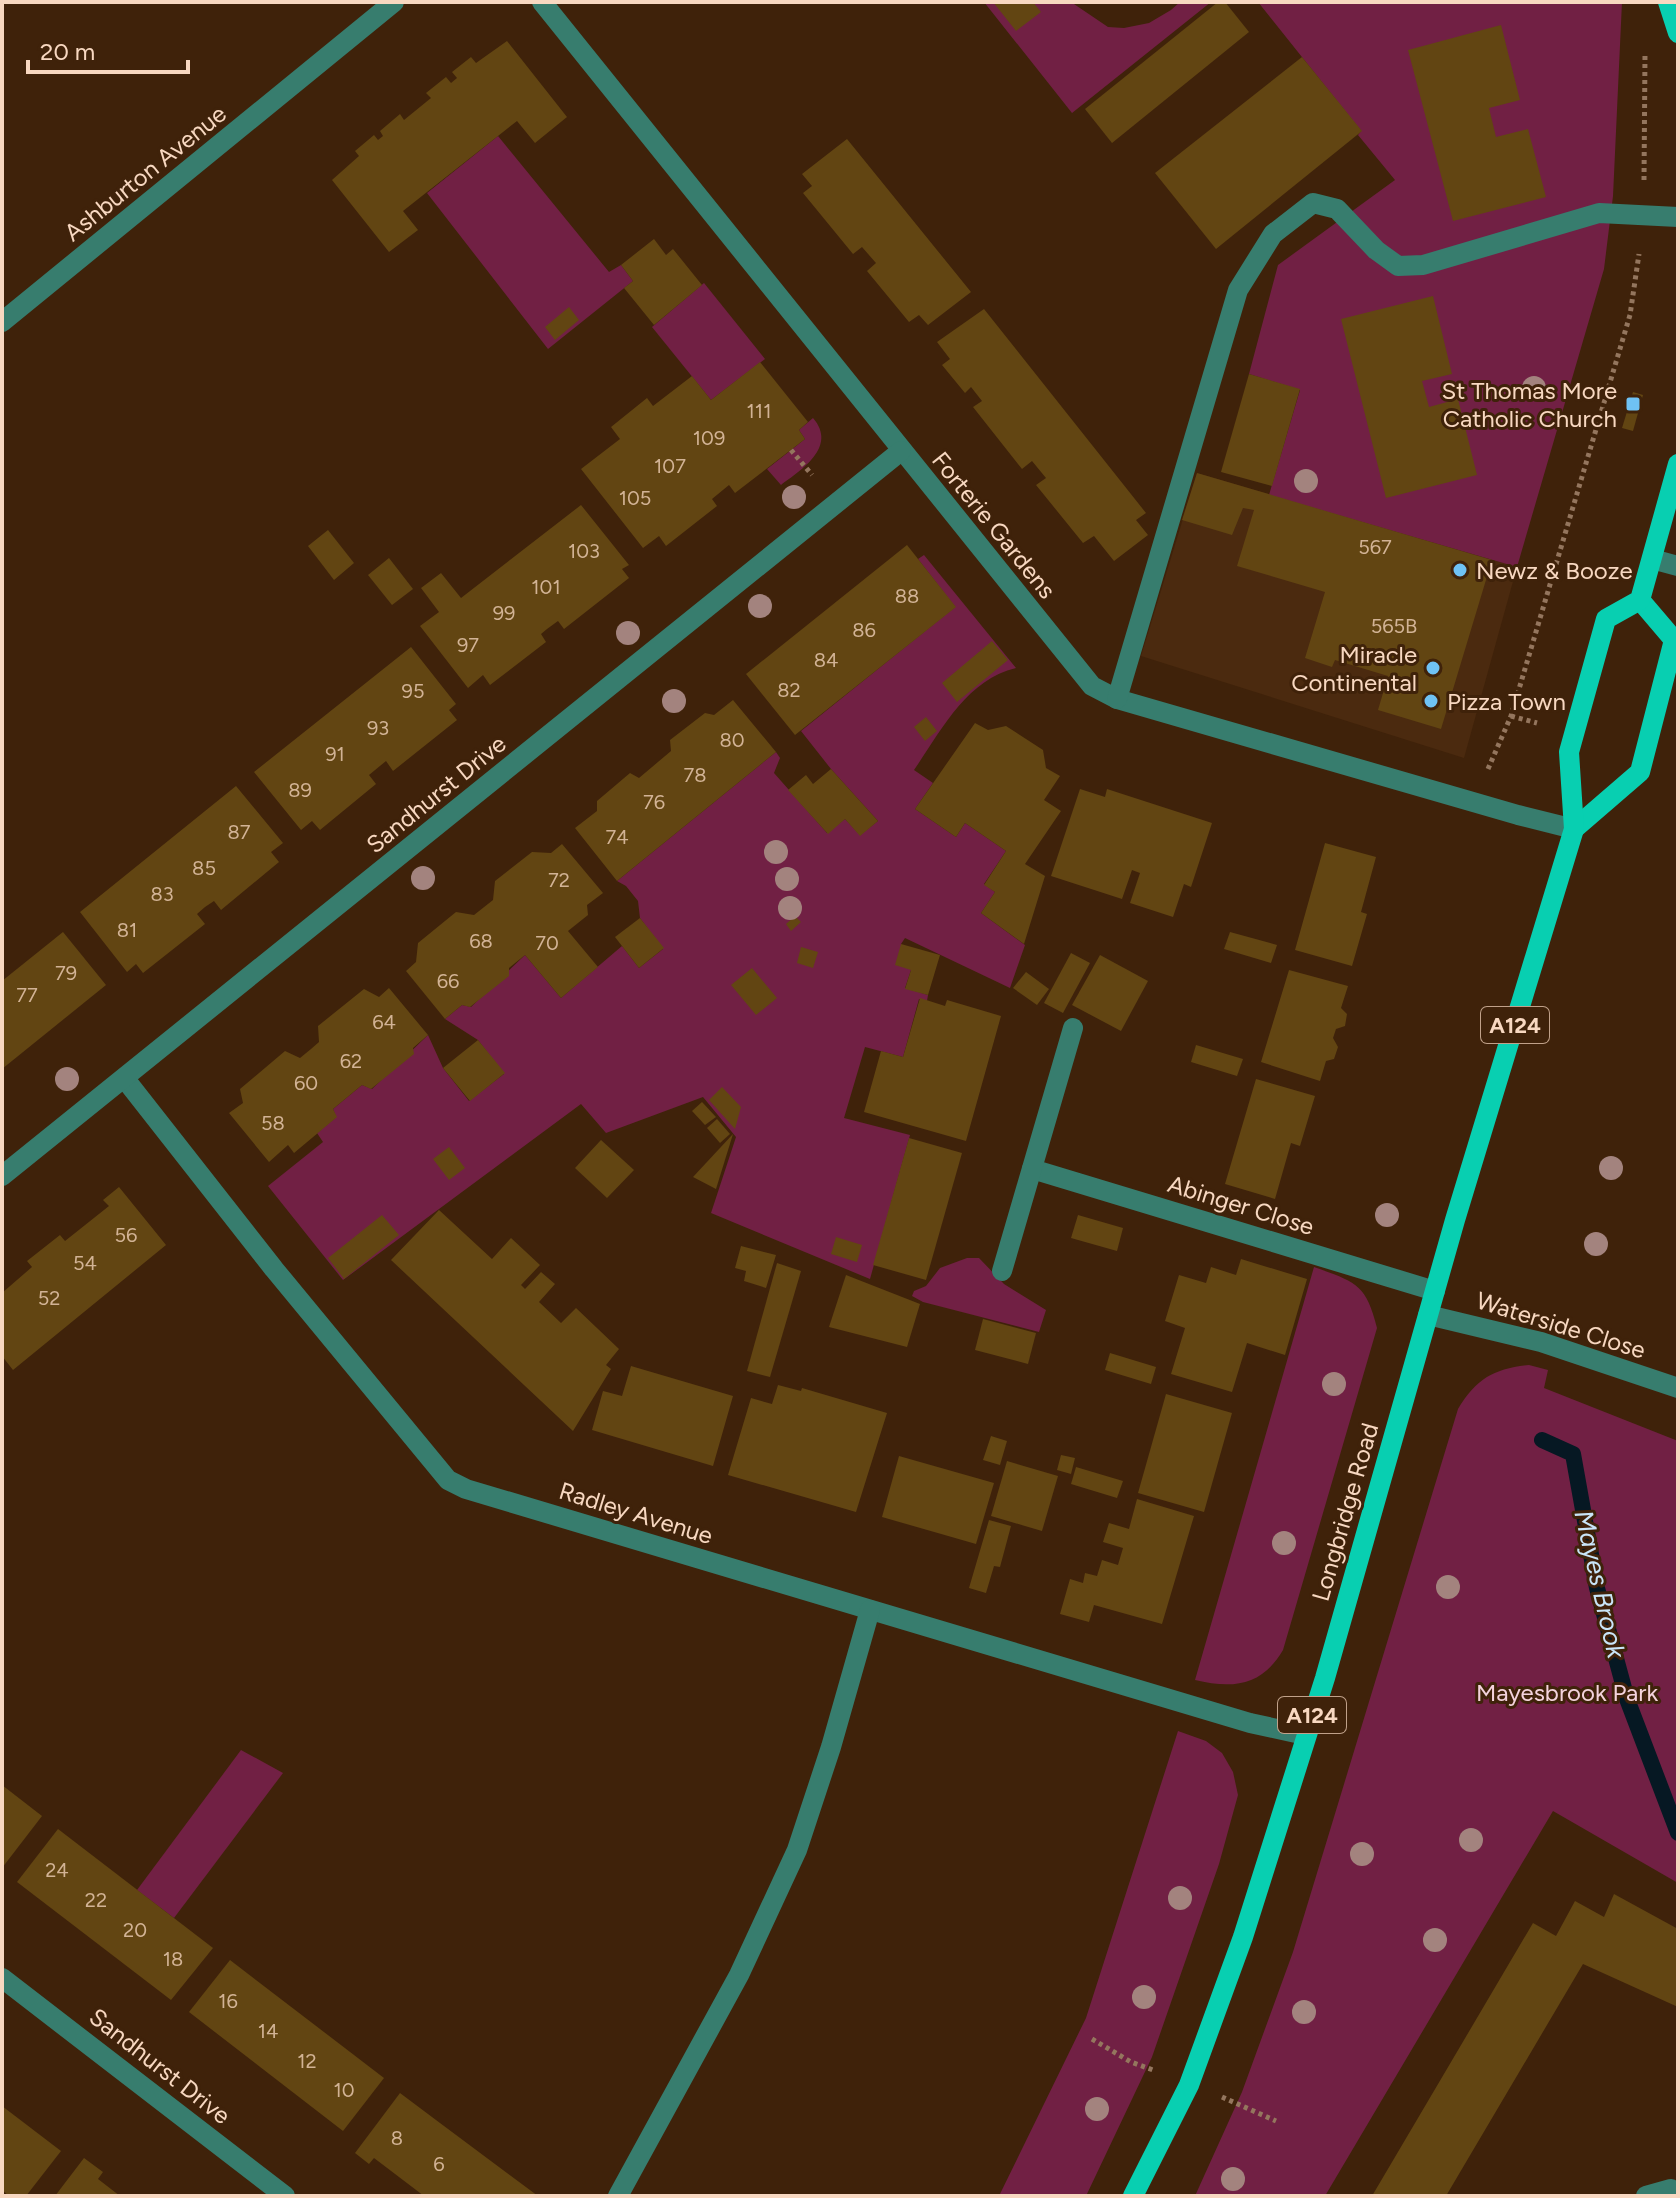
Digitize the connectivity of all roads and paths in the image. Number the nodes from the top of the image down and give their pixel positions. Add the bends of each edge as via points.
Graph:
1 (394, 2) edge
2 (542, 2) edge
3 (1668, 2) edge
4 (1678, 33) edge
5 (1644, 48) dead end
6 (1644, 214) junction
7 (1678, 217) edge
8 (2, 322) edge
9 (901, 451) junction
10 (1678, 464) edge
11 (1652, 559) junction
12 (1678, 566) edge
13 (1640, 600) junction
14 (1117, 699) junction
15 (1542, 715) dead end
16 (1511, 716) junction
17 (1486, 773) dead end
18 (1574, 829) junction
19 (1073, 1028) dead end
20 (125, 1079) junction
21 (1032, 1169) junction
22 (2, 1176) edge
23 (1002, 1271) dead end
24 (1435, 1291) junction
25 (1428, 1315) junction
26 (1678, 1388) edge
27 (870, 1610) junction
28 (1305, 1735) junction
29 (2, 1978) edge
30 (1092, 2039) dead end
31 (1131, 2062) dead end
32 (1234, 2102) dead end
33 (1276, 2121) dead end
34 (285, 2196) edge
35 (618, 2196) edge
36 (1133, 2196) edge
37 (1646, 2196) edge
38 (1678, 2196) edge

1 - 8 street, Ashburton Avenue
2 - 9 street, Forterie Gardens
3 - 4 main road
5 - 6 path
6 - 7 street
6 - 14 street via 1599,213 1423,265 1398,266 1337,209 1313,203 1273,234 1238,290
6 - 16 path via 1630,315
9 - 14 street, Forterie Gardens via 1092,686
9 - 20 street, Sandhurst Drive
10 - 11 main road
11 - 12 street
11 - 13 main road
13 - 18 main road, Longbridge Road / A124 via 1606,619 1569,752
13 - 18 main road via 1674,640 1640,772
14 - 18 street, Forterie Gardens
15 - 16 path via 1539,723
16 - 17 path
18 - 24 main road, Longbridge Road / A124
19 - 21 street
20 - 22 street, Sandhurst Drive
20 - 27 street, Radley Avenue via 448,1480
21 - 23 street
21 - 24 street, Abinger Close
24 - 25 main road, Longbridge Road / A124
25 - 26 street, Waterside Close via 1541,1342
25 - 28 main road, Longbridge Road / A124
27 - 28 street, Radley Avenue
27 - 35 street via 797,1850 739,1975
28 - 36 main road, Longbridge Road / A124 via 1243,1937 1189,2085
29 - 34 street, Sandhurst Drive
30 - 31 path
32 - 33 path
37 - 38 street via 1671,2189

